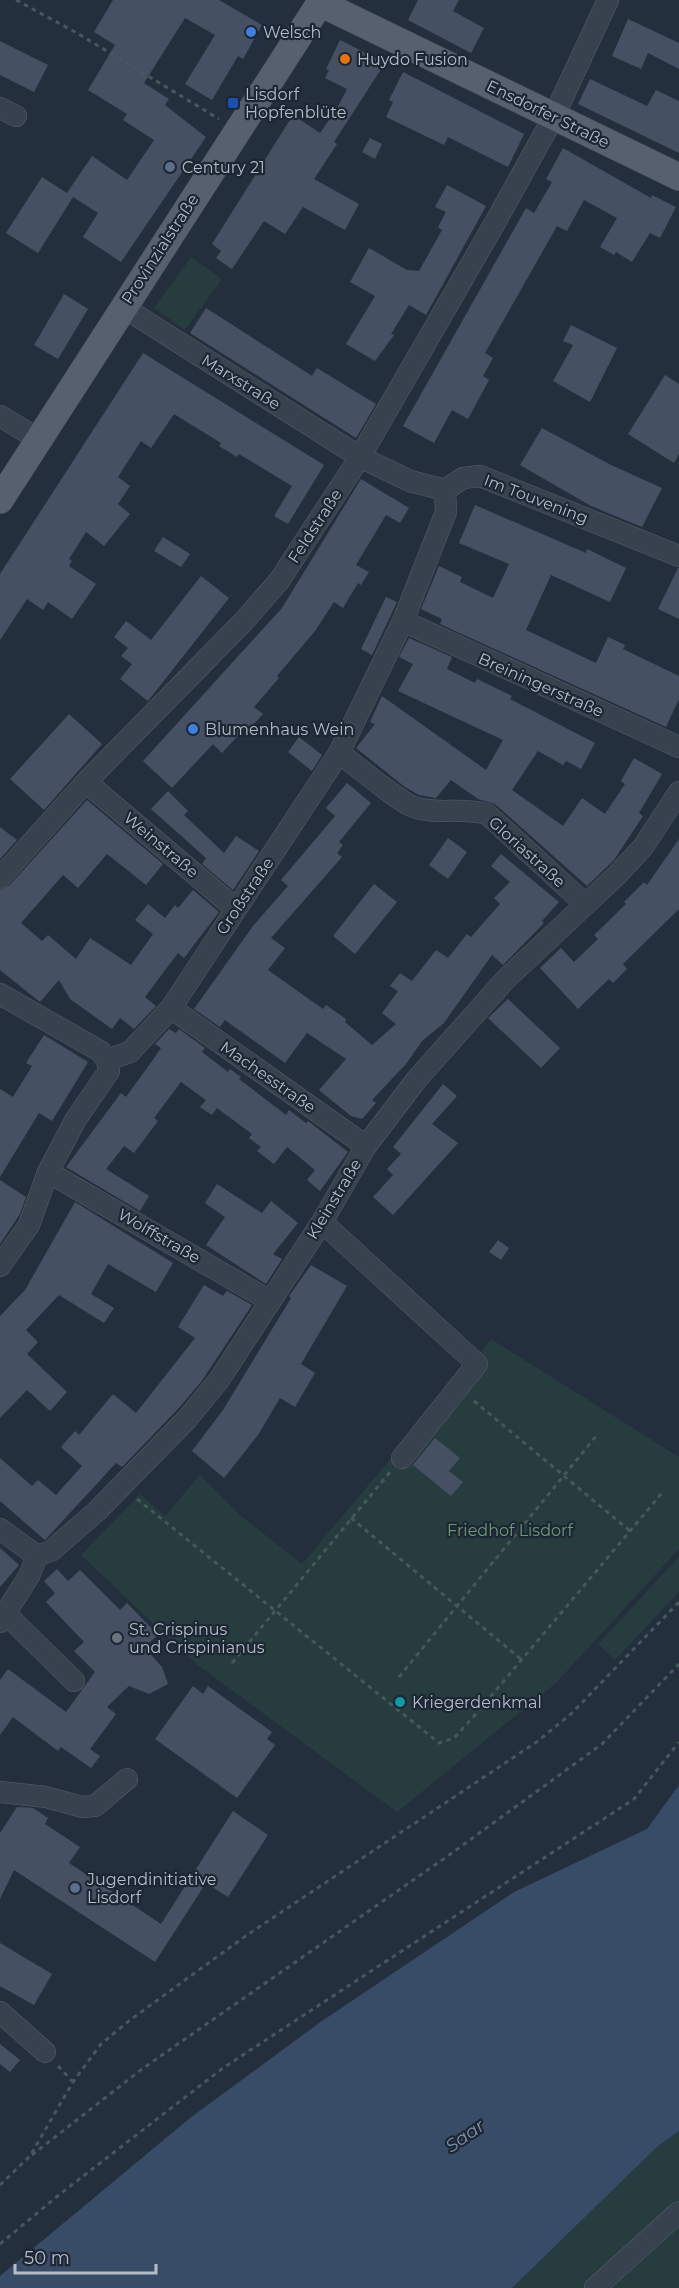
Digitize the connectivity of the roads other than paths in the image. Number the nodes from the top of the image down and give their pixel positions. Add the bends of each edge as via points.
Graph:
1 (608, 0) edge
2 (321, 2) edge
3 (553, 118) junction
4 (679, 177) edge
5 (123, 307) junction
6 (0, 416) edge
7 (38, 439) junction
8 (360, 457) junction
9 (445, 490) junction
10 (0, 500) edge
11 (679, 556) edge
12 (404, 621) junction
13 (679, 747) edge
14 (339, 753) junction
15 (86, 782) junction
16 (679, 792) edge
17 (0, 878) edge
18 (585, 904) junction
19 (236, 909) junction
20 (0, 994) edge
21 (171, 1008) junction
22 (107, 1060) junction
23 (366, 1146) junction
24 (48, 1172) junction
25 (322, 1222) junction
26 (0, 1266) edge
27 (270, 1301) junction
28 (402, 1458) road end
29 (0, 1529) edge
30 (37, 1556) junction
31 (3, 1618) edge
32 (74, 1681) dead end
33 (127, 1779) dead end
34 (0, 1792) edge
35 (0, 2012) edge
36 (45, 2052) dead end
37 (679, 2212) edge
38 (596, 2288) edge

1 - 3 street, Feldstraße
2 - 3 main road, Ensdorfer Straße
2 - 5 main road, Provinzialstraße
3 - 4 main road, Ensdorfer Straße
3 - 8 street, Feldstraße
5 - 7 main road, Provinzialstraße
5 - 8 street, Marxstraße
6 - 7 street
7 - 10 main road, Provinzialstraße
8 - 9 street via 410,482
8 - 15 street, Feldstraße via 279,581
9 - 11 street, Im Touvening via 463,478 480,476
9 - 12 street, Großstraße via 446,512
12 - 13 street, Breiningerstraße
12 - 14 street, Großstraße
14 - 18 street, Gloriastraße via 412,807 431,811 468,809 487,814
14 - 19 street, Großstraße
15 - 17 street, Feldstraße
15 - 19 street, Weinstraße
16 - 18 street, Kleinstraße via 643,848
18 - 23 street, Kleinstraße via 459,1030
19 - 21 street, Großstraße
20 - 22 street via 100,1051
21 - 22 street, Großstraße via 130,1052
21 - 23 street, Machesstraße
22 - 24 street via 109,1071 76,1119
23 - 25 street, Kleinstraße
24 - 26 street via 29,1225
24 - 27 street, Wolffstraße
25 - 27 street, Kleinstraße
25 - 28 street via 477,1364
27 - 30 street, Kleinstraße via 219,1380 187,1419 51,1551
29 - 30 street
30 - 31 street
31 - 32 street
33 - 34 street via 95,1806
35 - 36 street
37 - 38 street

